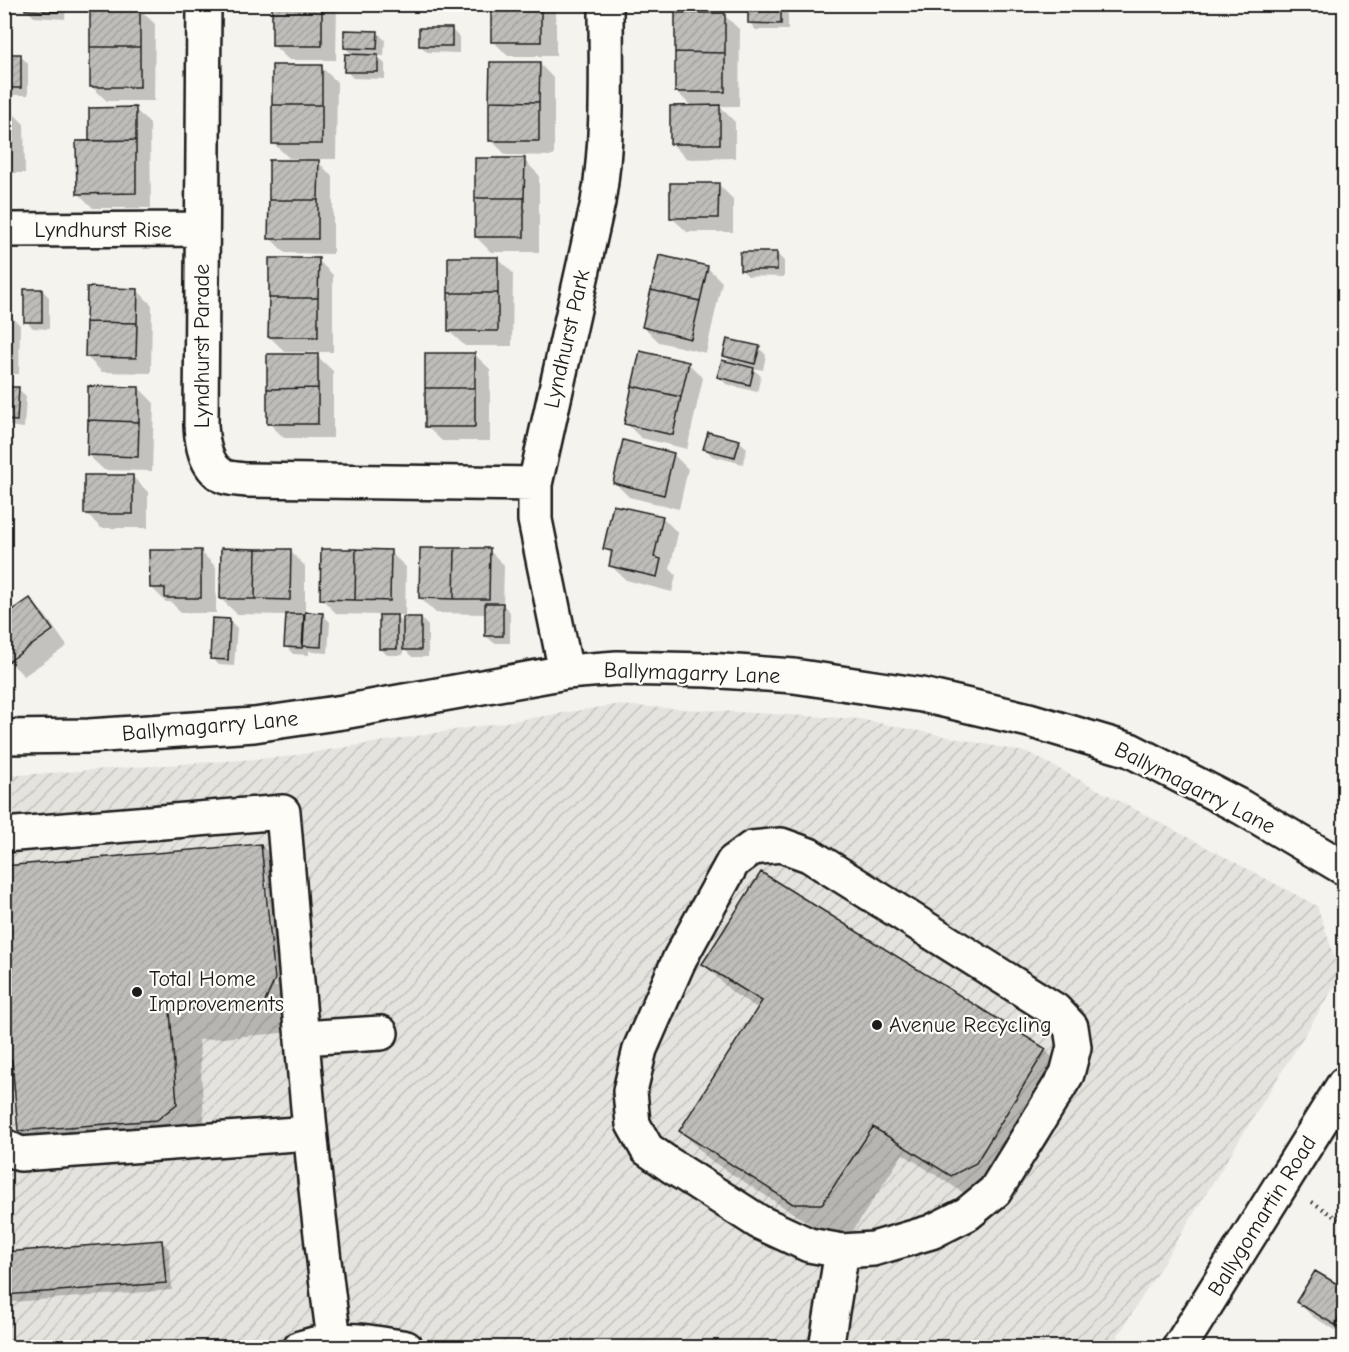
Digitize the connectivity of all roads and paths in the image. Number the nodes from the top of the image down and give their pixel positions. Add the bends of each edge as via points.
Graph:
1 (204, 4) edge
2 (606, 4) edge
3 (4, 230) edge
4 (201, 230) junction
5 (535, 484) junction
6 (566, 672) junction
7 (4, 737) edge
8 (4, 835) edge
9 (1344, 868) edge
10 (381, 1033) dead end
11 (302, 1038) junction
12 (1344, 1084) edge
13 (310, 1133) junction
14 (4, 1146) edge
15 (1321, 1208) dead end
16 (1344, 1223) edge
17 (842, 1251) junction
18 (334, 1340) junction
19 (300, 1347) edge
20 (406, 1347) edge
21 (826, 1347) edge
22 (1179, 1347) edge

1 - 4 street, Lyndhurst Parade
2 - 5 street, Lyndhurst Park via 603,171
3 - 4 street, Lyndhurst Rise
4 - 5 street, Lyndhurst Parade via 201,426 203,447 211,464 223,476 246,480
5 - 6 street, Lyndhurst Park via 535,520
6 - 7 street, Ballymagarry Lane via 254,725 89,736
6 - 9 street, Ballymagarry Lane via 617,668 794,676 922,695 1029,720 1130,750 1241,807
8 - 11 street via 283,812
10 - 11 street
11 - 13 street
12 - 22 street, Ballygomartin Road
13 - 14 street via 20,1154
13 - 18 street
15 - 16 path
17 - 17 street via 809,1245 759,1222 646,1149 633,1124 630,1091 640,1049 680,958 733,862 752,848 781,845 809,855 1055,1010 1071,1027 1074,1047 1067,1074 995,1191 967,1214 931,1232 873,1249
17 - 21 street
18 - 19 street
18 - 20 street via 355,1339

